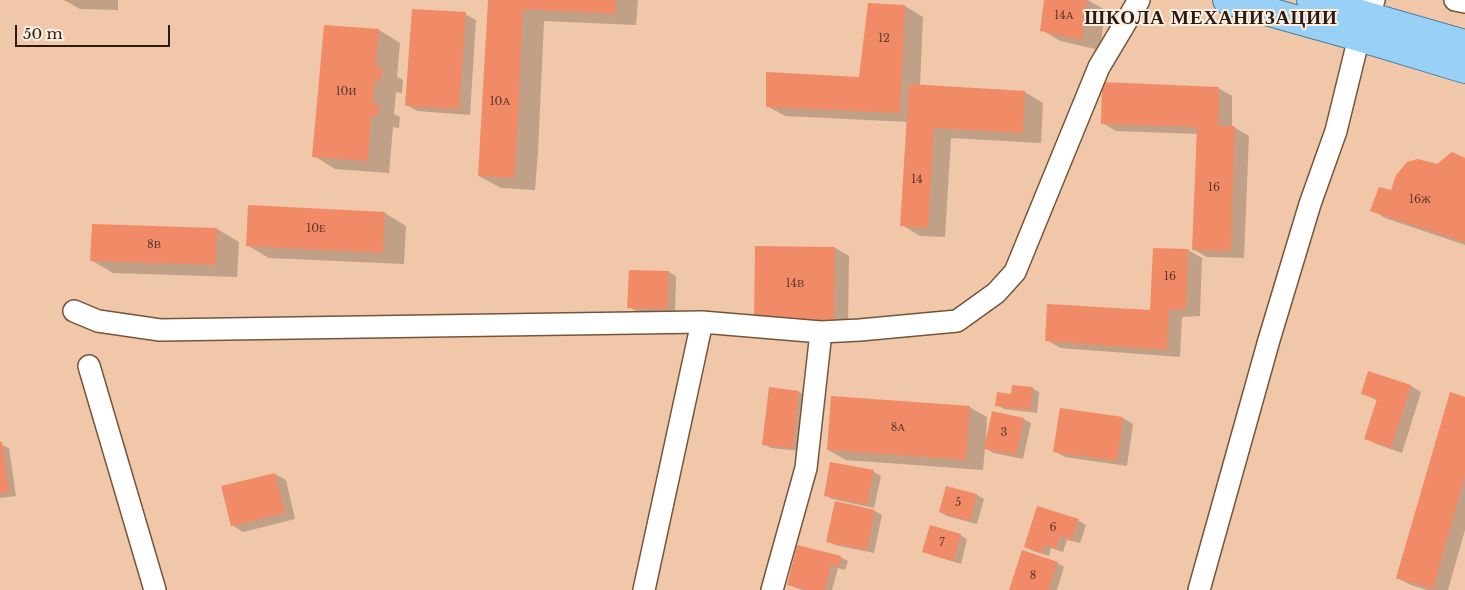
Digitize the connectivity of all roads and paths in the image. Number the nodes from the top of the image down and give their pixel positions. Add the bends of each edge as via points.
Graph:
1 (1139, 0) edge
2 (1227, 0) edge
3 (1310, 0) edge
4 (1454, 0) edge
5 (1465, 2) edge
6 (1367, 17) edge
7 (1465, 44) edge
8 (1465, 69) edge
9 (74, 312) dead end
10 (702, 322) junction
11 (821, 332) junction
12 (89, 366) dead end
13 (155, 590) edge
14 (644, 590) edge
15 (772, 590) edge
16 (1199, 590) edge

1 - 11 street via 1099,67 1015,272 996,292 957,321
2 - 6 main road
3 - 6 main road
4 - 5 street
6 - 7 main road
6 - 8 main road
6 - 16 street via 1336,131 1303,225 1269,340
9 - 10 street via 98,321 160,330
10 - 11 street
10 - 14 street
11 - 15 street via 806,468
12 - 13 street

